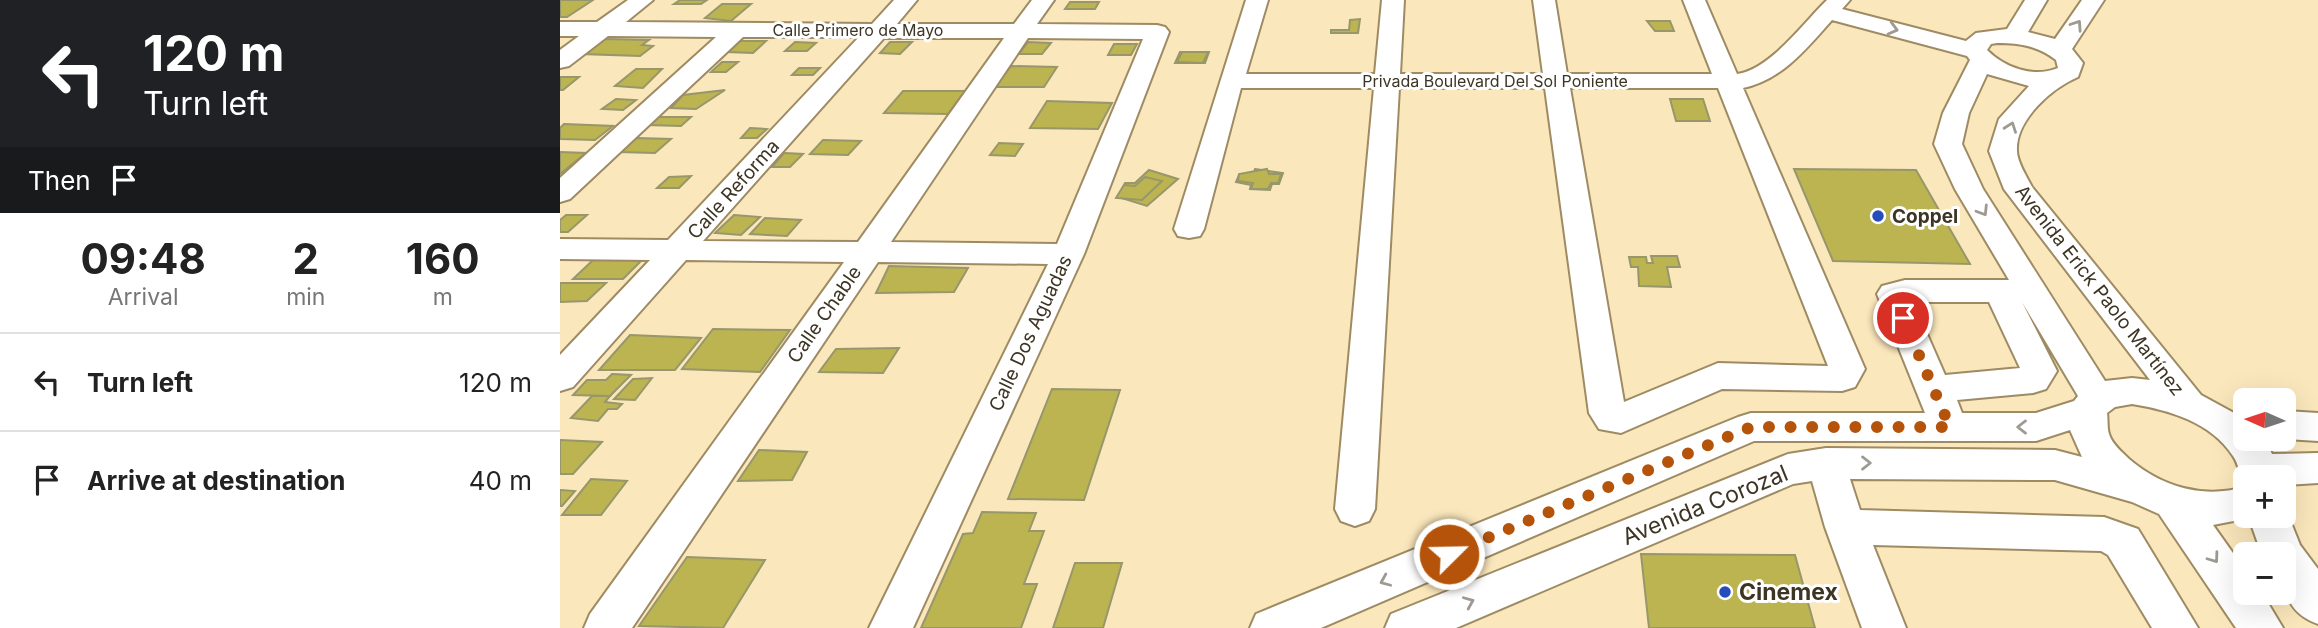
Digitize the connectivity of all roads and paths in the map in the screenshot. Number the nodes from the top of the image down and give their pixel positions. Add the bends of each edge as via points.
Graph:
1 (642, 0) edge
2 (906, 0) edge
3 (1043, 0) edge
4 (1257, 0) edge
5 (1393, 0) edge
6 (1544, 0) edge
7 (1694, 0) edge
8 (1854, 0) edge
9 (2036, 0) edge
10 (2094, 0) edge
11 (1833, 6) edge
12 (560, 29) edge
13 (602, 29) junction
14 (737, 30) junction
15 (878, 30) junction
16 (1021, 31) junction
17 (1157, 32) joint
18 (1992, 46) junction
19 (560, 61) edge
20 (2059, 64) junction
21 (1231, 81) junction
22 (1387, 81) junction
23 (1557, 81) junction
24 (1726, 81) junction
25 (560, 193) edge
26 (1189, 229) dead end
27 (560, 248) edge
28 (678, 250) junction
29 (867, 252) junction
30 (1068, 254) junction
31 (2017, 291) junction
32 (560, 378) edge
33 (1931, 389) junction
34 (2093, 405) junction
35 (2215, 412) edge
36 (2296, 426) edge
37 (1950, 427) junction
38 (2318, 427) edge
39 (1826, 463) junction
40 (2253, 465) edge
41 (2318, 468) edge
42 (2296, 474) edge
43 (2158, 496) junction
44 (2233, 506) edge
45 (1355, 509) dead end
46 (1845, 527) junction
47 (2296, 573) edge
48 (2318, 604) edge
49 (606, 628) edge
50 (891, 628) edge
51 (1272, 628) edge
52 (1406, 628) edge
53 (1884, 628) edge
54 (2176, 628) edge
55 (2261, 628) edge

1 - 13 street
2 - 15 street, Calle Reforma
3 - 16 street, Calle Chable
4 - 21 street
5 - 22 street
6 - 23 street
7 - 24 street
8 - 18 street
9 - 18 street
20 -> 10 street, Avenida Erick Paolo Martínez
11 -> 18 street
11 - 24 street, Privada Boulevard Del Sol Poniente via 1758,77
12 - 13 street, Calle Primero de Mayo
13 - 14 street, Calle Primero de Mayo
13 - 19 street
14 - 15 street, Calle Primero de Mayo
14 - 25 street
15 - 16 street, Calle Primero de Mayo
15 - 28 street, Calle Reforma
16 - 17 street, Calle Primero de Mayo
16 - 29 street, Calle Chable
17 - 30 street, Calle Dos Aguadas
18 - 20 street via 2033,39
18 - 20 street via 1994,68 2027,78
18 -> 31 street via 1956,113 1948,144
35 -> 20 street, Avenida Erick Paolo Martínez via 2018,189 2003,151 2012,119
21 - 22 street, Privada Boulevard Del Sol Poniente
21 - 26 street
22 - 23 street, Privada Boulevard Del Sol Poniente
22 - 45 street
23 - 24 street, Privada Boulevard Del Sol Poniente
23 - 24 street via 1607,413 1612,419 1621,419 1718,376 1842,378 1847,369
27 - 28 street
28 - 29 street
28 - 32 street, Calle Reforma
29 - 30 street
29 - 49 street, Calle Chable
30 - 50 street, Calle Dos Aguadas
31 - 33 street via 2039,371 2033,380
31 - 33 street via 1893,294
31 - 34 street
33 - 37 street
34 - 35 street via 2114,392 2135,390 2161,393
34 -> 37 street via 2036,427
34 - 43 street via 2087,425 2092,441 2112,466
35 - 40 street via 2251,451
36 - 38 street
37 -> 51 street via 1751,427
39 -> 43 street, Avenida Corozal via 2055,465
39 - 46 street
52 -> 39 street, Avenida Corozal via 1788,469
41 - 42 street, Avenida Corozal
43 - 44 street, Avenida Corozal via 2204,509
43 -> 55 street
46 - 53 street
46 - 54 street via 2104,534 2123,542
47 - 48 street

